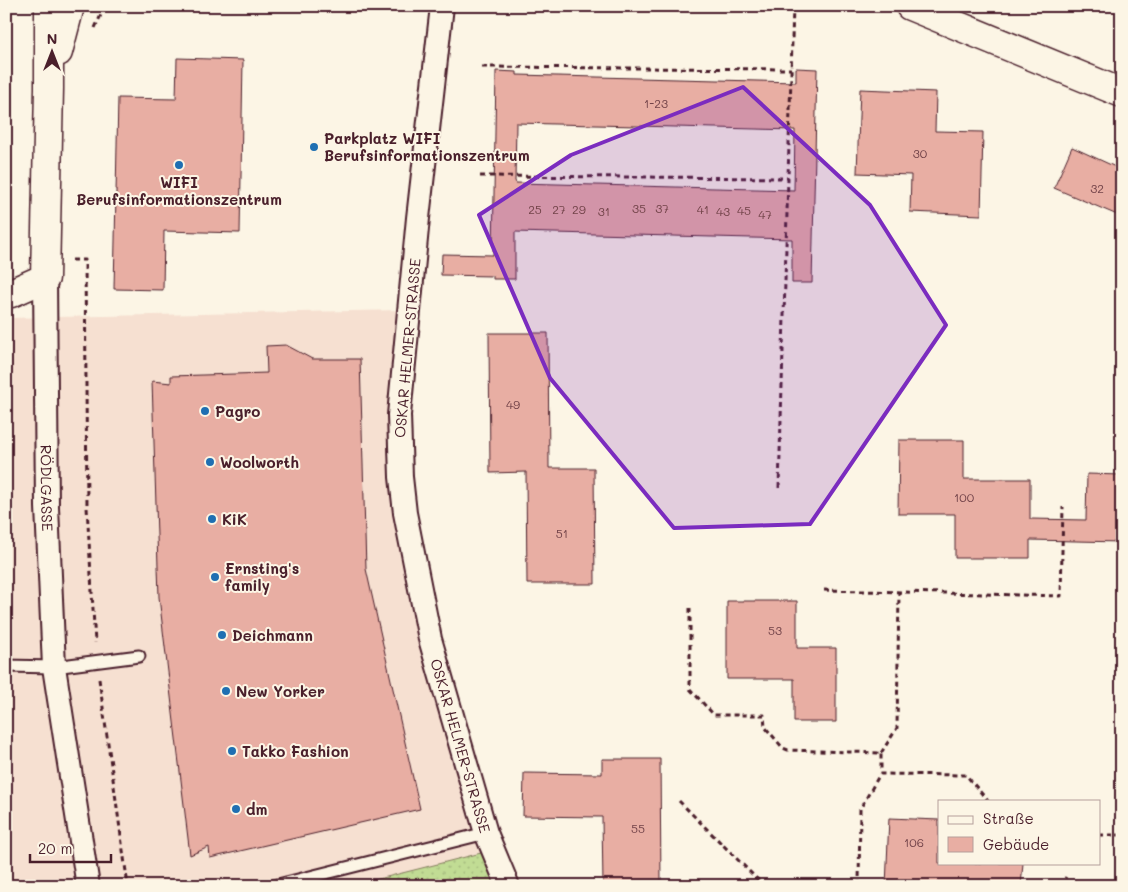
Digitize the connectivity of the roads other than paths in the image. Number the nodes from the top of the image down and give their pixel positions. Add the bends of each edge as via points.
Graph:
1 (49, 6) edge
2 (70, 6) edge
3 (442, 6) edge
4 (910, 6) edge
5 (941, 12) edge
6 (49, 88) junction
7 (1122, 92) edge
8 (46, 269) junction
9 (6, 293) edge
10 (139, 656) dead end
11 (6, 666) edge
12 (54, 667) junction
13 (486, 833) junction
14 (88, 886) edge
15 (274, 886) edge
16 (508, 886) edge

1 - 6 street, RÖDLGASSE
2 - 6 street, RÖDLGASSE
3 - 13 street, OSKAR HELMER-STRASSE via 399,415 400,468 405,513 430,639
4 - 5 street
5 - 7 street
6 - 8 street, RÖDLGASSE
8 - 9 street via 11,293
8 - 12 street, RÖDLGASSE via 47,507
10 - 12 lane
11 - 12 lane
12 - 14 street, RÖDLGASSE
13 - 15 lane
13 - 16 street, OSKAR HELMER-STRASSE

